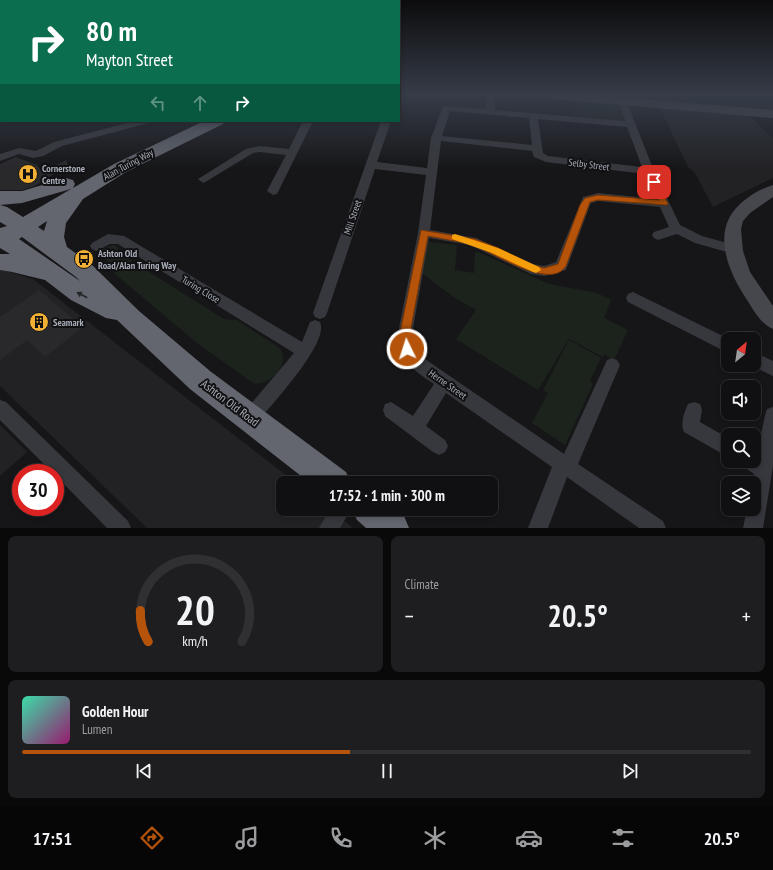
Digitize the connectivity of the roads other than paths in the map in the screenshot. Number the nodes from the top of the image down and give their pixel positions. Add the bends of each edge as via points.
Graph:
1 (442, 120) edge
2 (533, 120) edge
3 (584, 120) edge
4 (630, 120) edge
5 (142, 122) edge
6 (193, 122) edge
7 (215, 122) edge
8 (308, 122) edge
9 (386, 122) edge
10 (631, 124) junction
11 (436, 138) junction
12 (161, 148) junction
13 (536, 148) junction
14 (292, 153) junction
15 (0, 158) edge
16 (371, 165) junction
17 (649, 171) junction
18 (433, 172) junction
19 (203, 179) dead end
20 (66, 184) junction
21 (88, 186) junction
22 (773, 190) edge
23 (273, 191) dead end
24 (0, 198) edge
25 (664, 204) junction
26 (5, 227) edge
27 (674, 228) junction
28 (424, 233) junction
29 (658, 235) dead end
30 (96, 246) dead end
31 (734, 249) junction
32 (58, 252) junction
33 (0, 262) edge
34 (55, 276) junction
35 (633, 298) dead end
36 (130, 318) junction
37 (773, 320) edge
38 (721, 342) edge
39 (305, 352) junction
40 (761, 363) edge
41 (612, 365) dead end
42 (773, 369) edge
43 (444, 382) junction
44 (0, 408) edge
45 (391, 410) dead end
46 (694, 410) dead end
47 (773, 415) edge
48 (250, 418) junction
49 (415, 428) junction
50 (721, 444) edge
51 (438, 446) dead end
52 (761, 452) edge
53 (565, 465) junction
54 (757, 468) edge
55 (326, 476) edge
56 (337, 516) edge
57 (377, 516) edge
58 (121, 528) edge
59 (329, 528) edge
60 (392, 528) edge
61 (538, 528) edge
62 (656, 528) edge
63 (753, 528) edge

1 - 11 street, Herne Street
2 - 13 street
3 - 10 street
4 - 10 street
5 - 15 street via 58,144 39,154 20,151
6 - 20 highway, Alan Turing Way via 140,145
7 - 12 highway, Alan Turing Way
8 - 14 street
9 - 16 street, Mill Street
10 - 17 street
11 - 13 street
11 - 18 street, Herne Street
12 - 21 highway, Alan Turing Way
12 - 26 highway via 145,151 102,172
13 - 17 street, Selby Street via 538,154 546,159
14 - 19 street via 260,149 250,151
14 - 23 street
16 - 18 street
16 - 39 street, Mill Street
17 - 25 street
18 - 28 street, Herne Street
20 - 24 highway via 22,197
20 - 26 highway, Alan Turing Way
21 - 26 highway, Alan Turing Way
21 - 32 highway via 57,220 54,236
22 - 31 street via 742,211 732,227
25 - 27 street
25 - 28 street via 598,197 587,200 561,266 544,271 531,269 472,241
26 - 32 highway, Ashton Old Road
26 - 34 highway, Ashton Old Road
27 - 29 street via 668,233
27 - 31 street via 699,240
28 - 43 street, Herne Street via 405,341 409,355
30 - 39 street, Turing Close via 108,239 120,240
31 - 37 street via 747,285
32 - 36 highway, Ashton Old Road via 84,271
33 - 34 highway
36 -> 34 highway, Ashton Old Road via 79,293
35 - 38 street
36 - 48 highway, Ashton Old Road via 200,380
39 - 48 street
40 - 42 street
41 - 53 street
43 - 49 street
43 - 53 street, Herne Street
44 - 58 street
45 - 49 street
46 - 50 street via 690,426
47 - 52 street
48 - 55 highway, Ashton Old Road
49 - 51 street
53 - 61 street
53 - 62 street, Herne Street
54 - 63 street
56 - 59 street
57 - 60 highway

